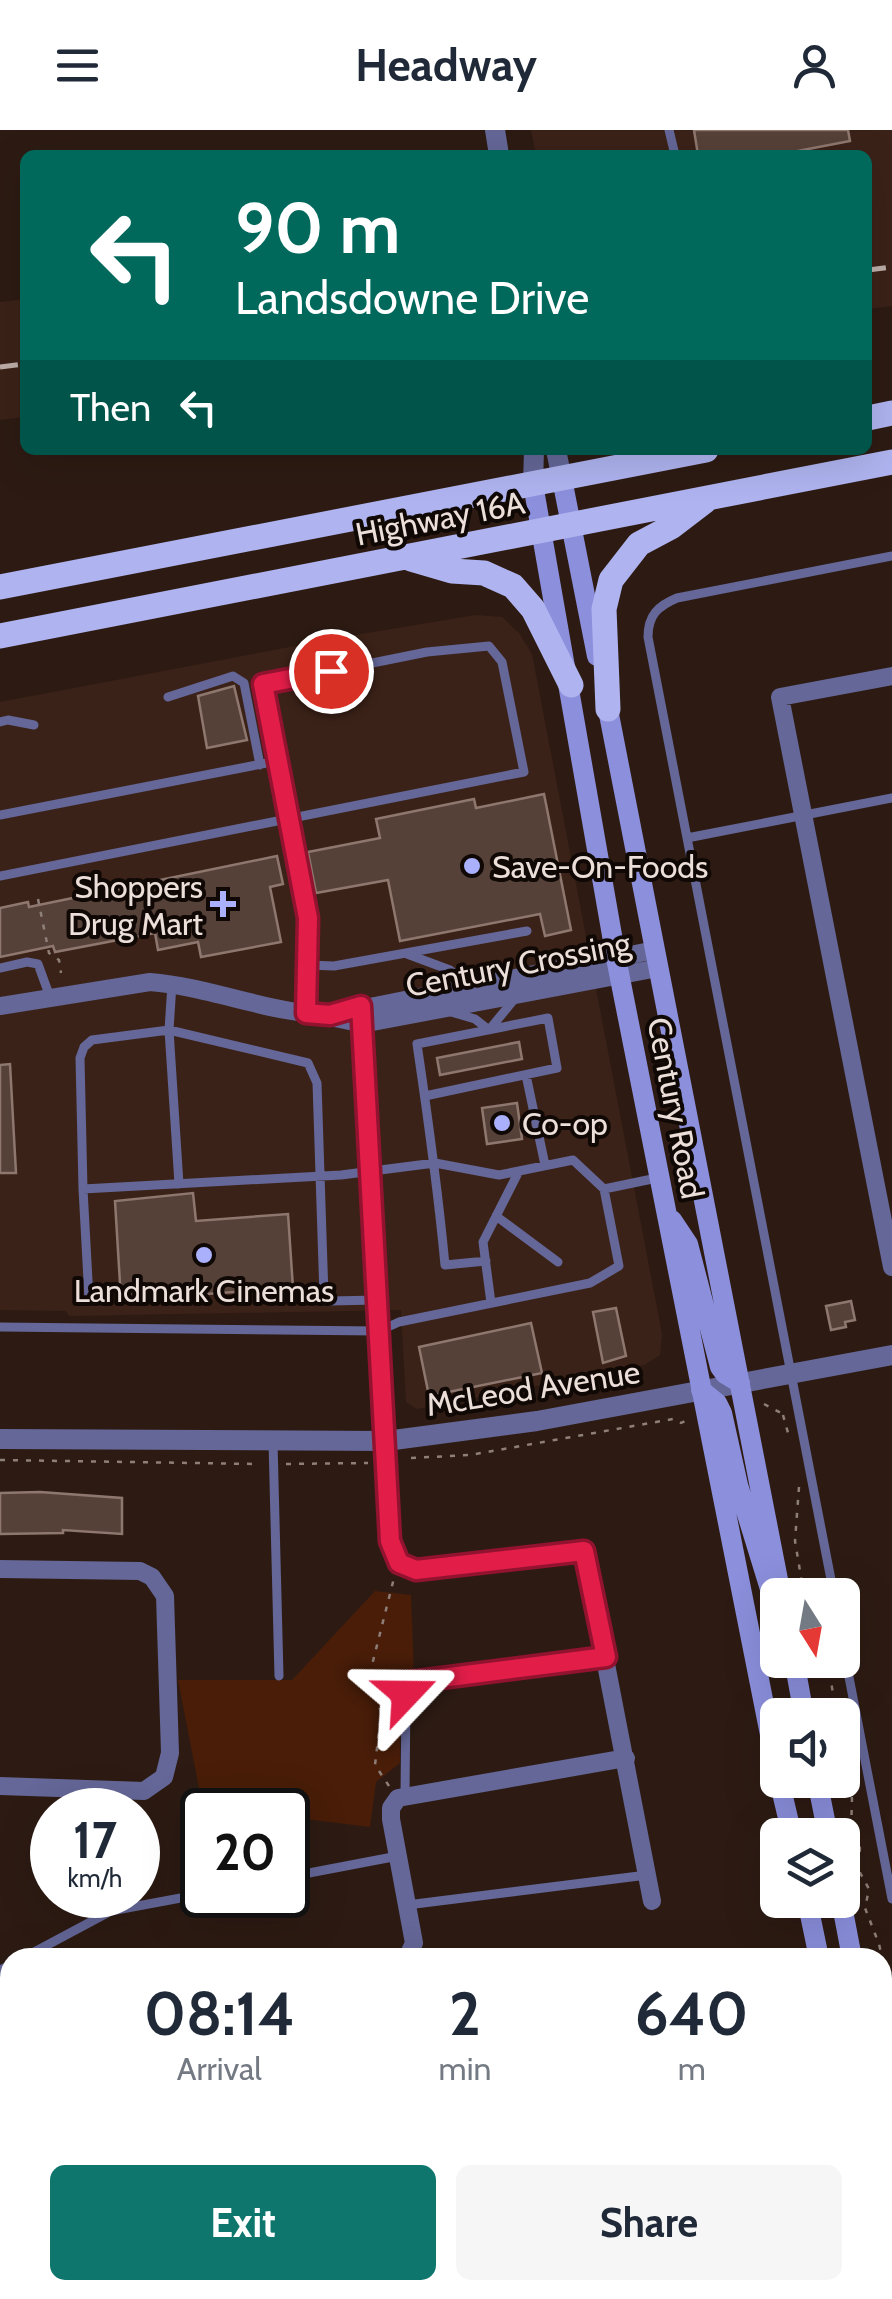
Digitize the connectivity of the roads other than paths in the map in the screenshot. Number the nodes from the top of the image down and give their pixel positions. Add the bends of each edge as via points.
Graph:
1 (534, 455) edge
2 (557, 455) edge
3 (681, 455) edge
4 (892, 462) edge
5 (562, 479) junction
6 (533, 484) junction
7 (709, 498) junction
8 (571, 525) junction
9 (542, 531) junction
10 (892, 556) edge
11 (406, 558) junction
12 (0, 587) edge
13 (0, 636) edge
14 (892, 676) edge
15 (570, 685) junction
16 (168, 697) dead end
17 (608, 709) junction
18 (0, 722) edge
19 (34, 725) dead end
20 (277, 762) junction
21 (260, 765) junction
22 (892, 798) edge
23 (0, 814) edge
24 (804, 814) junction
25 (288, 818) junction
26 (686, 838) junction
27 (0, 876) edge
28 (527, 931) dead end
29 (405, 954) junction
30 (656, 959) junction
31 (307, 965) junction
32 (618, 967) junction
33 (0, 968) edge
34 (172, 984) junction
35 (471, 986) junction
36 (519, 994) junction
37 (50, 997) junction
38 (0, 1006) edge
39 (441, 1010) junction
40 (306, 1013) junction
41 (362, 1015) junction
42 (168, 1030) junction
43 (489, 1030) junction
44 (526, 1075) junction
45 (425, 1096) junction
46 (435, 1163) junction
47 (545, 1165) junction
48 (519, 1171) junction
49 (370, 1172) junction
50 (320, 1176) junction
51 (660, 1178) junction
52 (179, 1184) junction
53 (83, 1189) junction
54 (604, 1189) junction
55 (666, 1212) junction
56 (496, 1216) junction
57 (486, 1261) junction
58 (558, 1262) dead end
59 (892, 1268) edge
60 (89, 1299) dead end
61 (377, 1300) junction
62 (491, 1303) junction
63 (0, 1327) edge
64 (379, 1331) junction
65 (892, 1355) edge
66 (791, 1374) junction
67 (740, 1383) junction
68 (701, 1390) junction
69 (0, 1438) edge
70 (386, 1441) junction
71 (273, 1442) junction
72 (0, 1568) edge
73 (767, 1578) edge
74 (778, 1578) edge
75 (831, 1578) edge
76 (606, 1657) junction
77 (280, 1676) dead end
78 (849, 1678) edge
79 (762, 1698) edge
80 (626, 1758) junction
81 (0, 1786) edge
82 (402, 1796) junction
83 (398, 1856) junction
84 (310, 1873) edge
85 (647, 1875) junction
86 (180, 1898) edge
87 (892, 1900) edge
88 (652, 1902) dead end
89 (407, 1905) junction
90 (810, 1918) edge
91 (844, 1918) edge
92 (43, 1948) edge
93 (412, 1948) edge
94 (817, 1948) edge
95 (850, 1948) edge

1 - 6 street, Century Road
2 - 5 street, Century Road
3 - 5 main road, Highway 16A
4 - 7 main road, Highway 16A
5 - 6 main road, Highway 16A
5 - 8 main road, Century Road
6 - 9 main road, Century Road
6 - 12 main road, Highway 16A
7 - 8 main road, Highway 16A
7 - 17 main road via 640,544 611,580 604,609
8 - 9 main road, Highway 16A
8 - 17 main road, Century Road
9 - 11 main road, Highway 16A
9 - 15 main road, Century Road
10 - 26 lane via 677,598 654,612 648,637
11 - 13 main road, Highway 16A
11 - 15 main road via 484,573 513,586 533,609
14 - 24 street via 780,697
15 - 32 main road, Century Road
16 - 21 lane via 240,678
17 - 30 main road, Century Road
18 - 19 lane
20 - 21 lane
20 - 25 lane
20 - 25 lane via 263,684 458,648 489,646 502,662 524,772
21 - 23 lane
22 - 24 lane
24 - 26 lane
24 - 59 street
25 - 27 lane
25 - 31 lane via 308,918
26 - 66 lane
28 - 29 lane
29 - 31 lane
29 - 35 lane via 450,970
30 - 32 street, Century Crossing
30 - 67 main road, Century Road
31 - 40 lane
32 - 35 street, Century Crossing
32 - 36 street, Century Crossing
32 - 51 main road, Century Road
33 - 37 lane via 38,964
34 - 37 street, Century Crossing
34 - 40 street, Century Crossing
34 - 42 lane
35 - 41 street, Century Crossing
36 - 39 street, Century Crossing
36 - 43 lane
37 - 38 street, Century Crossing
39 - 41 street, Century Crossing
39 - 43 lane via 475,1018
40 - 41 street, Century Crossing
41 - 49 lane
42 - 50 lane via 308,1063 317,1082
42 - 52 lane
42 - 53 lane via 92,1040 84,1047
43 - 44 lane via 548,1018 558,1068
43 - 45 lane via 417,1044
44 - 45 lane
44 - 47 lane
45 - 46 lane
46 - 48 lane via 499,1176
46 - 49 lane
46 - 57 lane via 446,1265
47 - 48 lane
47 - 54 lane via 573,1160
48 - 56 lane
49 - 50 lane
49 - 61 lane
50 - 52 lane
50 - 61 lane via 324,1296 342,1303
51 - 54 lane
51 - 55 main road, Century Road
52 - 53 lane
53 - 60 lane
54 - 62 lane via 619,1266 590,1283
55 - 67 main road via 688,1244 720,1367
55 - 68 main road, Century Road
56 - 57 lane via 483,1242
56 - 58 lane
57 - 62 lane
61 - 64 lane
62 - 64 lane
63 - 64 lane
64 - 70 lane
65 - 66 street, McLeod Avenue
66 - 67 street, McLeod Avenue
66 - 75 lane
67 - 68 street, McLeod Avenue
67 - 74 main road, Century Road
68 - 70 street, McLeod Avenue
68 - 73 main road via 722,1413
68 - 79 main road, Century Road
69 - 71 street, McLeod Avenue
70 - 71 street, McLeod Avenue
70 - 76 street via 390,1541 399,1563 416,1570 584,1551
71 - 77 lane
72 - 81 street via 140,1571 152,1577 165,1596 170,1753 164,1776 144,1791
76 - 80 street
76 - 82 lane via 410,1682
78 - 87 lane
80 - 82 street
80 - 85 street
82 - 83 street via 390,1818
83 - 84 lane
83 - 89 street
85 - 88 street
85 - 89 lane
86 - 92 lane via 111,1912
89 - 93 street
90 - 94 main road
91 - 95 main road

